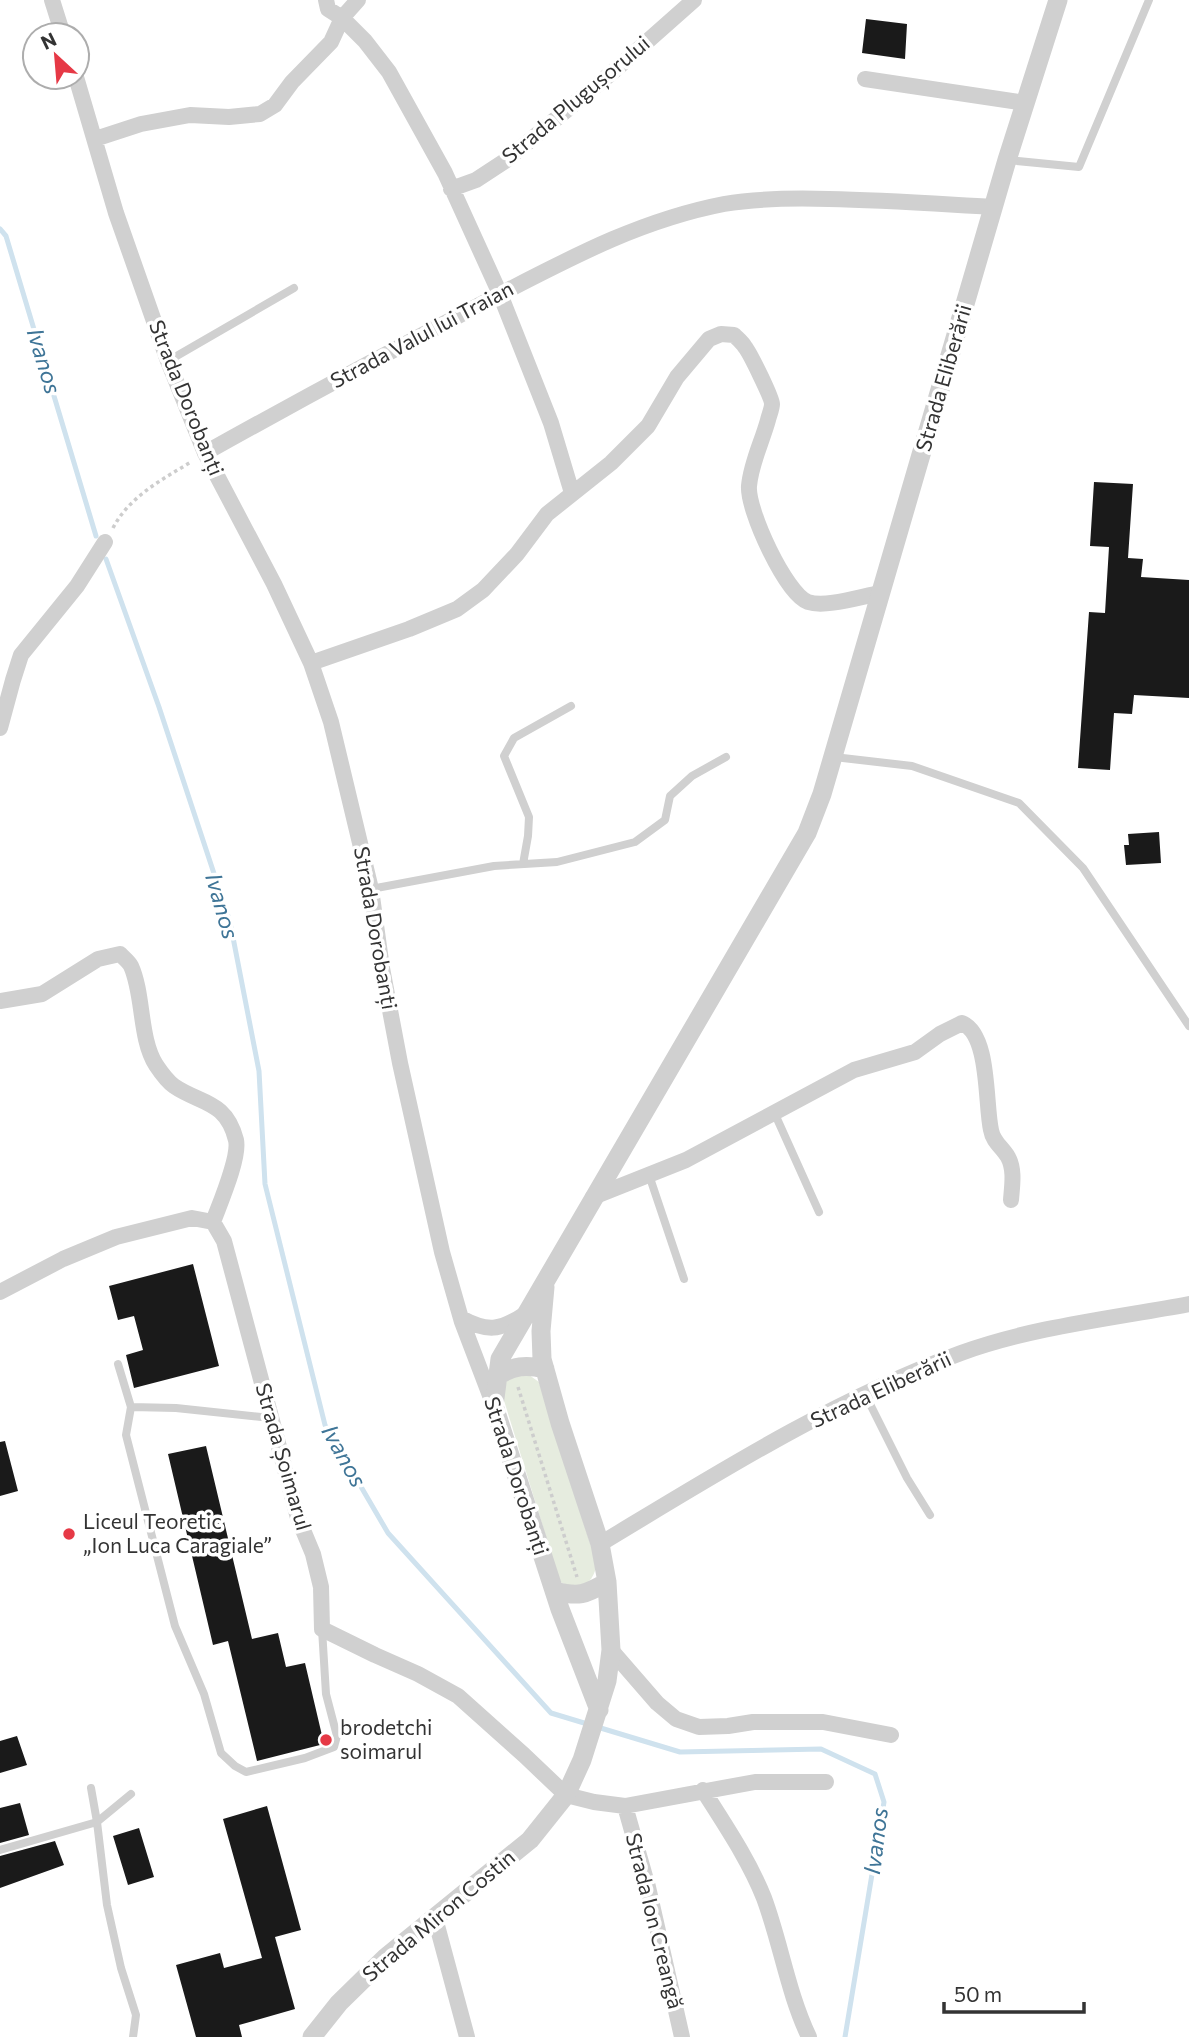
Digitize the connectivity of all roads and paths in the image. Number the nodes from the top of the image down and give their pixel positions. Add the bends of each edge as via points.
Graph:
1 (52, 0) edge
2 (326, 0) edge
3 (358, 0) edge
4 (694, 0) edge
5 (1058, 0) edge
6 (1149, 0) edge
7 (342, 18) junction
8 (59, 21) edge
9 (865, 79) dead end
10 (80, 91) edge
11 (1027, 103) junction
12 (94, 139) junction
13 (1007, 160) junction
14 (451, 189) junction
15 (993, 207) junction
16 (294, 288) dead end
17 (500, 294) junction
18 (168, 361) junction
19 (205, 453) junction
20 (572, 493) junction
21 (105, 542) joint
22 (881, 593) junction
23 (311, 663) junction
24 (571, 706) dead end
25 (0, 728) edge
26 (726, 757) dead end
27 (833, 757) junction
28 (523, 864) junction
29 (371, 888) junction
30 (0, 1001) edge
31 (1189, 1026) edge
32 (775, 1112) junction
33 (649, 1175) junction
34 (593, 1197) junction
35 (1012, 1200) dead end
36 (819, 1212) dead end
37 (213, 1222) junction
38 (684, 1279) dead end
39 (545, 1282) junction
40 (0, 1292) edge
41 (1189, 1304) edge
42 (525, 1314) junction
43 (461, 1318) junction
44 (118, 1364) dead end
45 (545, 1369) junction
46 (506, 1377) junction
47 (864, 1394) junction
48 (494, 1406) junction
49 (131, 1407) junction
50 (271, 1418) junction
51 (930, 1515) dead end
52 (600, 1544) junction
53 (607, 1582) junction
54 (554, 1591) junction
55 (583, 1594) junction
56 (323, 1629) junction
57 (611, 1650) junction
58 (598, 1710) junction
59 (891, 1735) dead end
60 (826, 1782) dead end
61 (91, 1788) dead end
62 (703, 1790) junction
63 (131, 1794) dead end
64 (566, 1795) junction
65 (625, 1806) junction
66 (97, 1822) junction
67 (0, 1850) edge
68 (435, 1918) junction
69 (133, 2037) edge
70 (313, 2037) edge
71 (467, 2037) edge
72 (682, 2037) edge
73 (809, 2037) edge

1 - 8 street
2 - 7 street via 328,9
3 - 7 street
4 - 14 street, Strada Plugușorului via 505,161 477,180
5 - 11 street, Strada Eliberării
6 - 13 lane via 1079,167
7 - 12 street via 331,42 275,105 260,114 190,116 141,124
7 - 14 street via 389,72
9 - 11 street
10 - 12 street, Strada Dorobanți
11 - 13 street, Strada Eliberării
12 - 18 street, Strada Dorobanți
13 - 15 street, Strada Eliberării
14 - 17 street
15 - 17 street, Strada Valul lui Traian via 783,198 726,204 637,228
15 - 22 street, Strada Eliberării
16 - 18 lane
17 - 19 street, Strada Valul lui Traian
17 - 20 street via 551,423
18 - 19 street, Strada Dorobanți
19 - 21 path via 149,487 120,514
19 - 23 street, Strada Dorobanți
20 - 22 street via 648,426 677,377 709,339 734,335 746,347 773,403 749,488 754,516 783,572 800,598 810,603
20 - 23 street via 547,514 483,590 457,609
21 - 25 street via 77,586 21,655
22 - 27 street, Strada Eliberării
23 - 29 street, Strada Dorobanți via 331,722
24 - 28 lane via 514,738 504,756 529,817
26 - 28 lane via 692,776 670,796 665,820 635,842 557,862
27 - 31 lane via 912,766 1019,803 1083,868
27 - 34 street, Strada Eliberării via 812,820 795,853
28 - 29 lane
29 - 43 street, Strada Dorobanți via 410,1110
30 - 37 street via 42,993 98,959 120,954 130,965 155,1063 173,1085 222,1112 232,1127 236,1156
32 - 33 street
32 - 35 street via 854,1070 915,1052 962,1023 976,1036 984,1063 991,1130 1012,1168
32 - 36 lane
33 - 34 street
33 - 38 lane
34 - 39 street, Strada Eliberării
37 - 40 street via 192,1218 116,1237
37 - 50 street, Strada Șoimarul via 224,1241
39 - 42 street, Strada Eliberării
39 - 45 street, Strada Eliberării via 541,1331
41 - 47 street, Strada Eliberării via 1019,1336 962,1352
42 - 43 street via 496,1328
42 - 46 street, Strada Eliberării via 500,1359
43 - 48 street, Strada Dorobanți
44 - 49 lane
45 - 46 street via 513,1368
45 - 52 street, Strada Eliberării
46 - 48 street, Strada Eliberării
46 - 55 path
47 - 51 lane
47 - 52 street, Strada Eliberării
48 - 54 street, Strada Dorobanți
49 - 50 lane
49 - 56 lane via 126,1435 175,1626 204,1694 220,1753 235,1766 246,1772 334,1746 337,1736 326,1694
50 - 56 street, Strada Șoimarul via 298,1518 313,1554 321,1587
52 - 53 street, Strada Eliberării
53 - 55 street
53 - 57 street, Strada Eliberării
54 - 55 street
54 - 58 street, Strada Dorobanți
56 - 64 street via 458,1696
57 - 58 street, Strada Eliberării
57 - 59 street via 657,1703 677,1719 699,1727 823,1722
58 - 64 street
60 - 62 street via 755,1782
61 - 66 lane
62 - 65 street
62 - 73 street via 756,1880
63 - 66 lane
64 - 65 street
64 - 68 street, Strada Miron Costin via 530,1840
65 - 72 street, Strada Ion Creangă
66 - 67 lane
66 - 69 lane via 107,1905 136,2015
68 - 70 street, Strada Miron Costin via 358,1984
68 - 71 street

